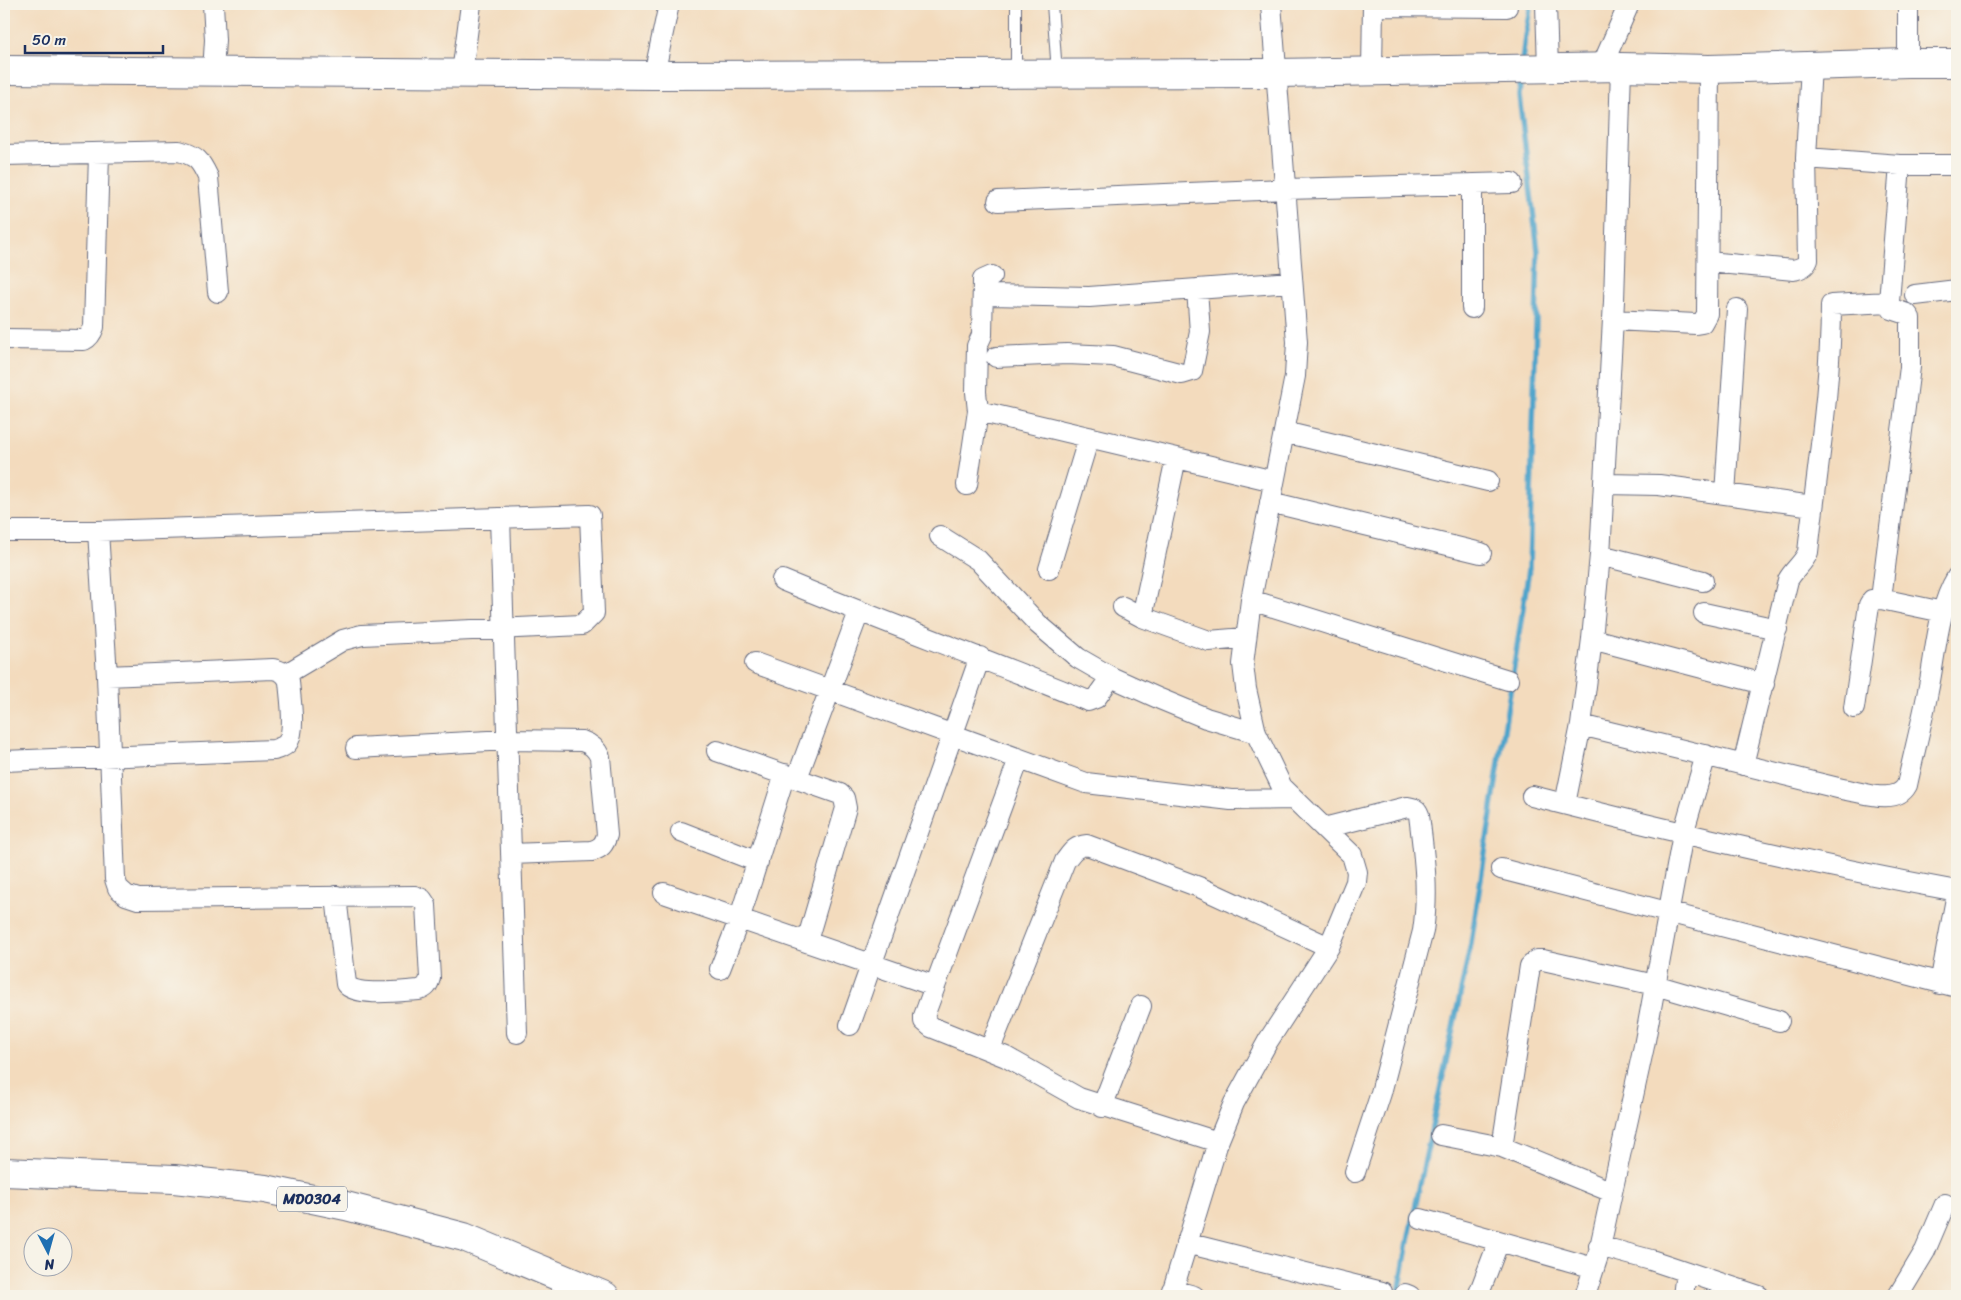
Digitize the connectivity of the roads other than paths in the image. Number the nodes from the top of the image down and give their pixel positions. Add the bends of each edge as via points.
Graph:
1 (213, 4) edge
2 (471, 4) edge
3 (669, 4) edge
4 (1016, 4) edge
5 (1052, 4) edge
6 (1271, 4) edge
7 (1546, 4) edge
8 (1629, 4) edge
9 (1908, 4) edge
10 (1373, 5) edge
11 (1508, 7) dead end
12 (1908, 63) junction
13 (1957, 63) edge
14 (1811, 65) junction
15 (1611, 68) junction
16 (1529, 69) junction
17 (1709, 69) junction
18 (4, 70) edge
19 (1372, 71) junction
20 (214, 72) junction
21 (462, 73) junction
22 (1277, 73) junction
23 (1016, 74) junction
24 (1057, 74) junction
25 (654, 75) junction
26 (99, 154) junction
27 (4, 155) edge
28 (1806, 158) junction
29 (1900, 165) junction
30 (1957, 165) edge
31 (1512, 183) dead end
32 (1472, 184) junction
33 (1286, 189) junction
34 (998, 201) dead end
35 (1708, 262) junction
36 (1291, 282) junction
37 (1197, 289) junction
38 (1957, 290) edge
39 (218, 292) dead end
40 (1915, 295) dead end
41 (1889, 302) junction
42 (1472, 308) dead end
43 (1737, 309) dead end
44 (1613, 320) junction
45 (4, 339) edge
46 (996, 357) dead end
47 (978, 411) junction
48 (1284, 432) junction
49 (1089, 437) junction
50 (1176, 458) junction
51 (1274, 481) junction
52 (1488, 481) dead end
53 (1605, 484) junction
54 (967, 485) dead end
55 (1725, 494) junction
56 (1270, 502) junction
57 (1813, 506) junction
58 (500, 518) junction
59 (4, 531) edge
60 (98, 531) junction
61 (940, 536) dead end
62 (1481, 553) dead end
63 (1600, 555) junction
64 (1049, 568) dead end
65 (1957, 577) edge
66 (782, 580) dead end
67 (1703, 581) dead end
68 (1881, 599) junction
69 (1251, 600) junction
70 (1123, 607) dead end
71 (859, 612) junction
72 (1704, 612) dead end
73 (1942, 612) junction
74 (1142, 617) junction
75 (504, 628) junction
76 (1777, 629) junction
77 (1245, 638) junction
78 (1592, 639) junction
79 (980, 657) junction
80 (755, 663) dead end
81 (286, 674) junction
82 (107, 676) junction
83 (1111, 677) junction
84 (1508, 680) dead end
85 (1764, 684) junction
86 (831, 690) junction
87 (1854, 708) dead end
88 (1581, 725) junction
89 (1256, 733) junction
90 (951, 735) junction
91 (508, 740) junction
92 (356, 748) dead end
93 (717, 751) dead end
94 (1706, 755) junction
95 (110, 758) junction
96 (1019, 759) junction
97 (4, 761) edge
98 (1743, 765) junction
99 (791, 776) junction
100 (1532, 796) dead end
101 (1294, 799) junction
102 (1565, 804) junction
103 (1324, 828) junction
104 (681, 832) dead end
105 (1683, 834) junction
106 (511, 854) junction
107 (758, 862) junction
108 (1501, 869) dead end
109 (1957, 892) edge
110 (664, 893) dead end
111 (336, 896) junction
112 (1669, 914) junction
113 (739, 920) junction
114 (807, 942) junction
115 (1329, 947) junction
116 (872, 964) junction
117 (720, 969) dead end
118 (1655, 985) junction
119 (1949, 985) edge
120 (936, 986) junction
121 (1141, 1006) dead end
122 (1779, 1021) dead end
123 (850, 1025) dead end
124 (517, 1033) dead end
125 (990, 1049) junction
126 (1102, 1107) junction
127 (1442, 1135) dead end
128 (1218, 1142) junction
129 (1502, 1148) junction
130 (4, 1172) edge
131 (1355, 1172) dead end
132 (1612, 1192) junction
133 (1945, 1204) dead end
134 (1421, 1220) dead end
135 (1499, 1242) junction
136 (1186, 1243) junction
137 (1599, 1246) junction
138 (1594, 1268) junction
139 (1686, 1272) junction
140 (1382, 1292) dead end
141 (1171, 1293) edge
142 (605, 1296) edge
143 (1194, 1296) edge
144 (1478, 1296) edge
145 (1585, 1296) edge
146 (1683, 1296) edge
147 (1759, 1296) edge
148 (1898, 1296) edge

1 - 20 street
2 - 21 street
3 - 25 street
4 - 23 lane
5 - 24 lane
6 - 22 street
7 - 16 street
8 - 15 street
9 - 12 street
10 - 11 street
10 - 19 street
12 - 13 street
12 - 14 street
14 - 17 street
14 - 28 street
15 - 16 street
15 - 17 street
15 - 44 street
16 - 19 street
17 - 35 street
18 - 20 street
19 - 22 street
20 - 21 street
21 - 25 street
22 - 24 street
22 - 33 street
23 - 24 street
23 - 25 street
26 - 27 street
26 - 39 street via 179,151 193,155 202,163 208,177
26 - 45 street via 92,333 84,340
28 - 29 street
28 - 35 street via 1806,265 1794,270
29 - 30 street
29 - 41 street
31 - 32 street
32 - 33 street
32 - 42 street
33 - 34 street
33 - 36 street
35 - 44 street via 1707,314 1702,323
36 - 37 street
36 - 48 street via 1296,342 1294,376
37 - 46 street via 1200,332 1192,371 1182,374 1112,356
37 - 47 street via 1089,297 992,285 983,280 982,336 977,346
38 - 40 street
41 - 57 street via 1831,304 1831,340
41 - 68 street via 1892,309 1907,314 1912,324 1909,377
43 - 55 street
44 - 53 street
47 - 49 street
47 - 54 street
48 - 51 street
48 - 52 street
49 - 50 street
49 - 64 street
50 - 51 street
50 - 74 street
51 - 56 street
53 - 55 street
53 - 63 street
55 - 57 street
56 - 62 street
56 - 69 street
57 - 76 street via 1808,552 1788,580
58 - 60 street
58 - 75 street
58 - 75 street via 590,515 594,613 582,625
59 - 60 street
60 - 82 street
61 - 83 street via 978,560 1038,624 1078,658
63 - 67 street
63 - 78 street
65 - 73 street
66 - 71 street
68 - 73 street
68 - 87 street via 1872,600 1870,605
69 - 77 street
69 - 84 street
70 - 74 street
71 - 79 street
71 - 86 street
72 - 76 street
73 - 98 street via 1926,700 1904,791 1885,796
74 - 77 street via 1209,640
75 - 81 street via 352,636
75 - 91 street
76 - 85 street
77 - 89 street via 1243,664
78 - 85 street
78 - 88 street
79 - 83 street via 1088,701 1096,698
79 - 90 street
80 - 86 street
81 - 82 street via 273,669
81 - 95 street via 292,730 284,747
82 - 95 street
83 - 89 street via 1206,718
85 - 98 street
86 - 90 street
86 - 99 street
88 - 94 street
88 - 102 street
89 - 101 street via 1282,787
90 - 96 street
90 - 116 street
91 - 92 street
91 - 106 street
91 - 106 street via 582,741 591,744 600,757 607,835 605,843 592,851
93 - 99 street
94 - 98 street
94 - 105 street
95 - 97 street
95 - 111 street via 115,879 118,888 126,895 138,899 196,900
96 - 101 street via 1086,783 1231,800
96 - 120 street
99 - 107 street
99 - 114 street via 840,794 846,808
100 - 102 street
101 - 103 street
102 - 105 street
103 - 115 street via 1352,855 1357,872 1356,882
103 - 131 street via 1407,807 1418,810 1426,874 1426,908 1420,940 1381,1093
104 - 107 street
105 - 109 street
105 - 112 street
106 - 124 street
107 - 113 street
108 - 112 street
109 - 119 street
110 - 113 street
111 - 111 street via 348,987 358,992 424,989 430,978 426,905 422,899 415,896
112 - 118 street
112 - 119 street
113 - 114 street
113 - 117 street
114 - 116 street
115 - 125 street via 1198,886 1080,846 1065,861
115 - 128 street via 1268,1041 1234,1103
116 - 120 street
116 - 123 street
118 - 122 street
118 - 129 street via 1543,960 1532,962
118 - 132 street
120 - 125 street via 924,1016 926,1024
121 - 126 street
125 - 126 street via 1079,1098
126 - 128 street
127 - 129 street
128 - 136 street
129 - 132 street
130 - 142 street, MD0304 via 174,1179 265,1189 464,1237
132 - 137 street
133 - 148 street via 1925,1251
134 - 135 street
135 - 138 street
135 - 144 street
136 - 140 street
136 - 141 street
137 - 138 street
137 - 139 street
138 - 145 street
139 - 146 street
139 - 147 street
141 - 143 street

